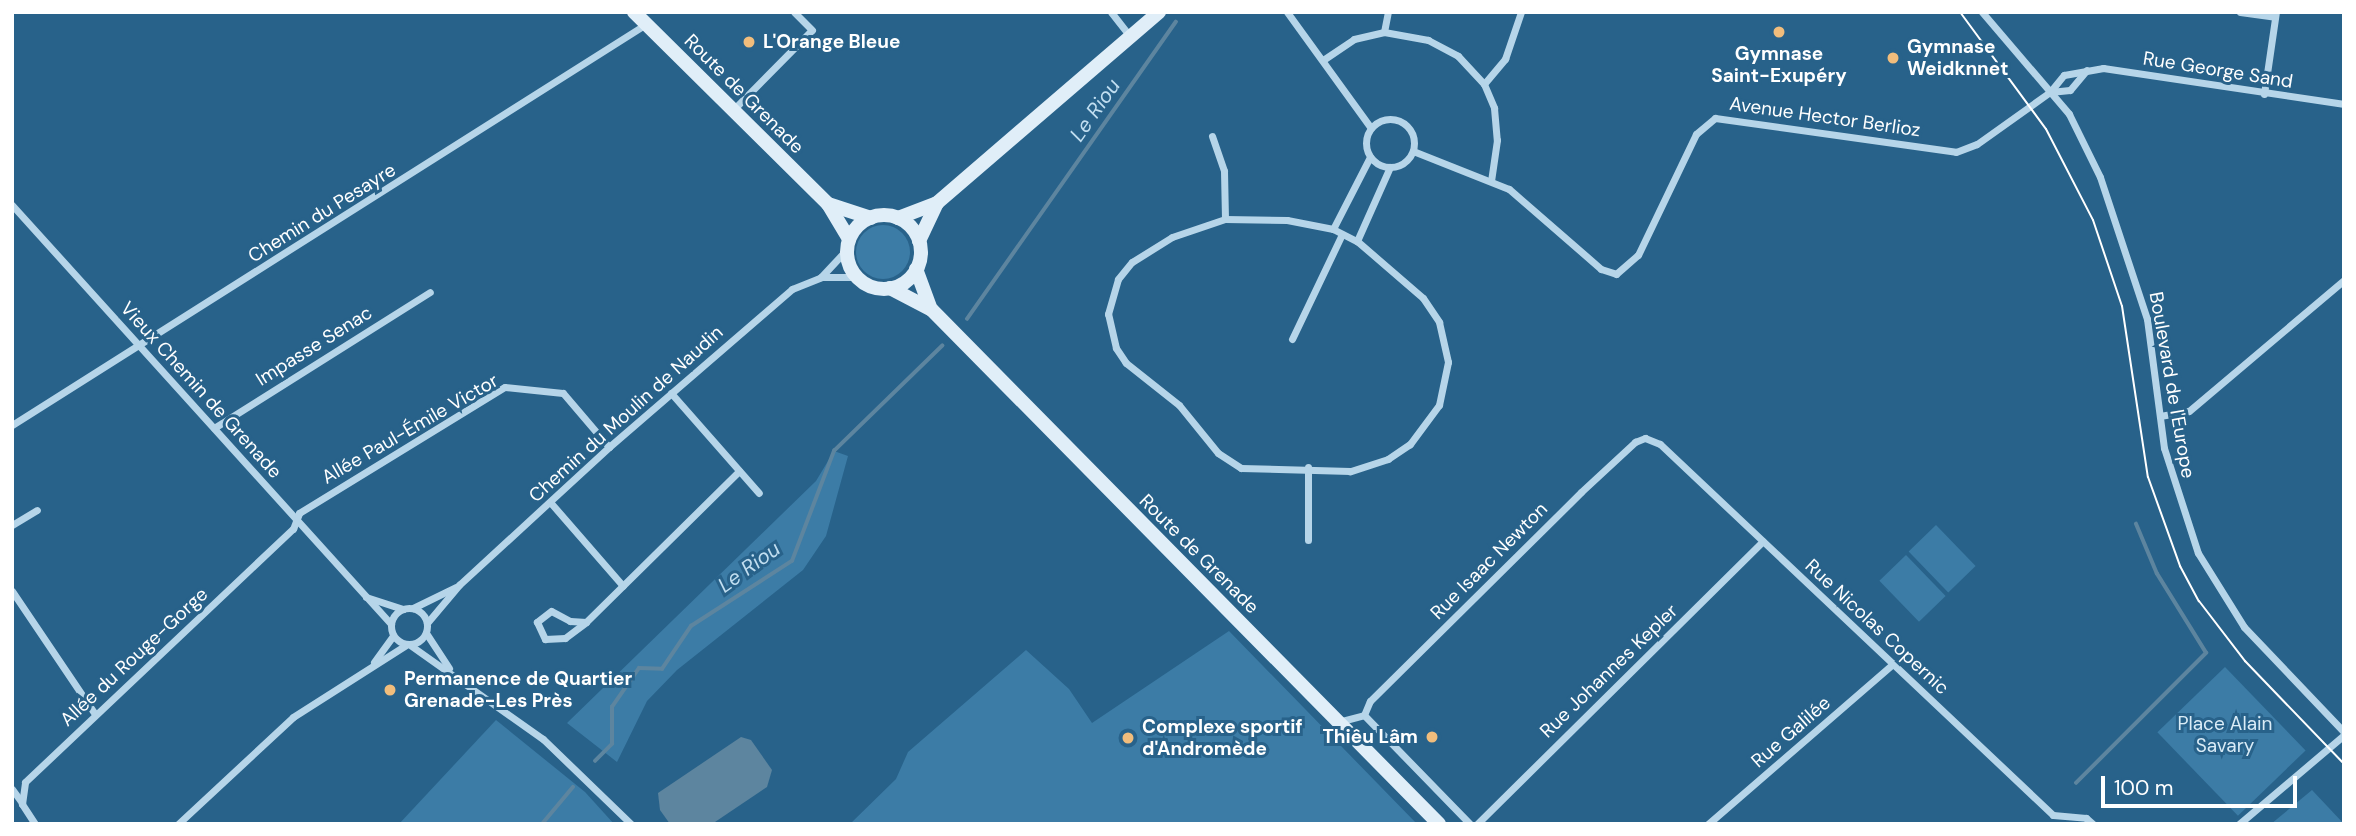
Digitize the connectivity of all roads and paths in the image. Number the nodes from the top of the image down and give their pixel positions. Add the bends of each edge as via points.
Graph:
1 (634, 12) edge
2 (794, 12) edge
3 (1111, 12) edge
4 (1159, 12) edge
5 (1287, 12) edge
6 (1388, 12) edge
7 (1521, 12) edge
8 (1982, 12) edge
9 (2240, 12) edge
10 (2275, 15) edge
11 (646, 24) junction
12 (1384, 32) junction
13 (1129, 35) junction
14 (1323, 60) junction
15 (2087, 70) junction
16 (1483, 84) junction
17 (2050, 92) junction
18 (2264, 94) junction
19 (2344, 104) edge
20 (733, 110) junction
21 (1371, 128) junction
22 (1212, 136) dead end
23 (1413, 151) junction
24 (1370, 157) junction
25 (1390, 167) junction
26 (1491, 181) junction
27 (937, 203) junction
28 (828, 204) junction
29 (12, 205) edge
30 (871, 218) junction
31 (898, 218) junction
32 (1225, 219) junction
33 (1333, 229) junction
34 (1342, 234) junction
35 (919, 241) junction
36 (1357, 241) junction
37 (848, 244) junction
38 (916, 269) junction
39 (821, 276) junction
40 (856, 277) junction
41 (2344, 279) edge
42 (890, 288) junction
43 (430, 292) dead end
44 (932, 310) junction
45 (1292, 339) dead end
46 (142, 346) junction
47 (671, 393) junction
48 (2160, 416) junction
49 (12, 425) edge
50 (214, 428) junction
51 (1645, 438) joint
52 (609, 447) junction
53 (1308, 467) junction
54 (739, 471) junction
55 (759, 493) dead end
56 (550, 502) junction
57 (37, 510) dead end
58 (295, 521) junction
59 (12, 525) edge
60 (1308, 540) dead end
61 (1763, 541) junction
62 (459, 585) junction
63 (623, 586) junction
64 (12, 591) edge
65 (366, 596) junction
66 (413, 608) junction
67 (403, 609) junction
68 (586, 622) junction
69 (427, 623) junction
70 (391, 624) junction
71 (426, 634) junction
72 (393, 636) junction
73 (408, 645) junction
74 (1893, 664) junction
75 (369, 668) junction
76 (451, 672) junction
77 (96, 714) junction
78 (1364, 715) junction
79 (1338, 722) junction
80 (2344, 734) edge
81 (12, 789) edge
82 (22, 804) junction
83 (2090, 821) edge
84 (35, 824) edge
85 (178, 824) edge
86 (631, 824) edge
87 (1439, 824) edge
88 (1469, 824) edge
89 (1477, 824) edge
90 (1709, 824) edge
91 (2239, 824) edge

1 - 11 main road, Route de Grenade
2 - 20 street via 811,30
3 - 13 street
4 - 13 main road
5 - 14 street
6 - 12 street
7 - 16 street via 1505,59
8 - 17 street
9 - 10 street
10 - 18 street
11 - 20 main road, Route de Grenade
11 - 46 street, Chemin du Pesayre
12 - 14 street via 1354,39
12 - 16 street via 1441,46 1458,56
13 - 27 main road
14 - 21 street
15 - 17 street, Rue George Sand via 2061,76
15 - 17 street via 2070,90
15 - 18 street, Rue George Sand via 2103,68
16 - 26 street via 1497,124
17 - 26 street, Avenue Hector Berlioz via 1977,144 1956,152 1715,118 1696,134 1638,255 1616,274 1601,269 1525,200
17 - 48 street, Boulevard de l'Europe via 2068,114 2100,177 2129,254 2147,319
18 - 19 street, Rue George Sand
20 - 28 main road, Route de Grenade
21 - 23 street via 1388,120 1405,125 1414,141
21 - 24 street via 1366,148
22 - 32 street via 1224,170
23 - 25 street via 1408,159
23 - 26 street, Avenue Hector Berlioz
24 - 25 street
24 - 33 street
25 - 36 street
27 - 31 main road
27 - 35 main road
28 - 30 main road
28 - 37 main road
29 - 46 street, Vieux Chemin de Grenade
30 - 31 main road
30 - 37 main road
31 - 35 main road
32 - 33 street via 1287,220
32 - 53 street via 1172,237 1132,262 1111,295 1108,314 1116,348 1126,363 1179,405 1230,463 1256,470
33 - 34 street
34 - 36 street
34 - 45 street
35 - 38 main road
36 - 53 street via 1423,298 1439,322 1446,342 1446,384 1428,426 1388,459 1350,471
37 - 39 street, Chemin du Moulin de Naudin
37 - 40 main road
38 - 42 main road via 905,282
38 - 44 main road
39 - 40 street, Chemin du Moulin de Naudin
39 - 47 street, Chemin du Moulin de Naudin via 792,289
40 - 42 main road via 869,286
41 - 48 street via 2189,411
42 - 44 main road
43 - 50 street, Impasse Senac
44 - 79 main road, Route de Grenade
46 - 49 street, Chemin du Pesayre
46 - 50 street, Vieux Chemin de Grenade
47 - 52 street, Chemin du Moulin de Naudin
47 - 54 street
48 - 80 street, Boulevard de l'Europe via 2185,522 2213,582 2244,627
50 - 58 street, Vieux Chemin de Grenade
51 - 61 street, Rue Nicolas Copernic via 1660,444
51 - 78 street, Rue Isaac Newton via 1625,450 1571,502 1370,701
52 - 56 street, Chemin du Moulin de Naudin
52 - 58 street, Allée Paul-Émile Victor via 564,393 505,387 315,503
53 - 60 street
54 - 55 street
54 - 63 street
56 - 62 street, Chemin du Moulin de Naudin
56 - 63 street
57 - 59 street
58 - 65 street, Vieux Chemin de Grenade
58 - 77 street, Allée du Rouge-Gorge via 293,529
61 - 74 street, Rue Nicolas Copernic
61 - 89 street, Rue Johannes Kepler
62 - 66 street, Chemin du Moulin de Naudin
62 - 69 street, Chemin du Moulin de Naudin
63 - 68 street
64 - 77 street
65 - 67 street, Vieux Chemin de Grenade
65 - 70 street, Vieux Chemin de Grenade
66 - 67 street
66 - 69 street
67 - 70 street
68 - 68 street via 570,621 551,611 537,622 545,639 555,641
69 - 71 street
70 - 72 street
71 - 73 street
71 - 76 street
72 - 73 street
72 - 75 street
73 - 75 street
73 - 76 street
74 - 83 street, Rue Nicolas Copernic via 2053,815
74 - 90 street, Rue Galilée
75 - 85 street via 293,717
76 - 86 street via 559,752
77 - 82 street, Allée du Rouge-Gorge via 25,782
78 - 79 street
78 - 88 street
79 - 87 main road, Route de Grenade
80 - 91 street
81 - 82 street
82 - 84 street

